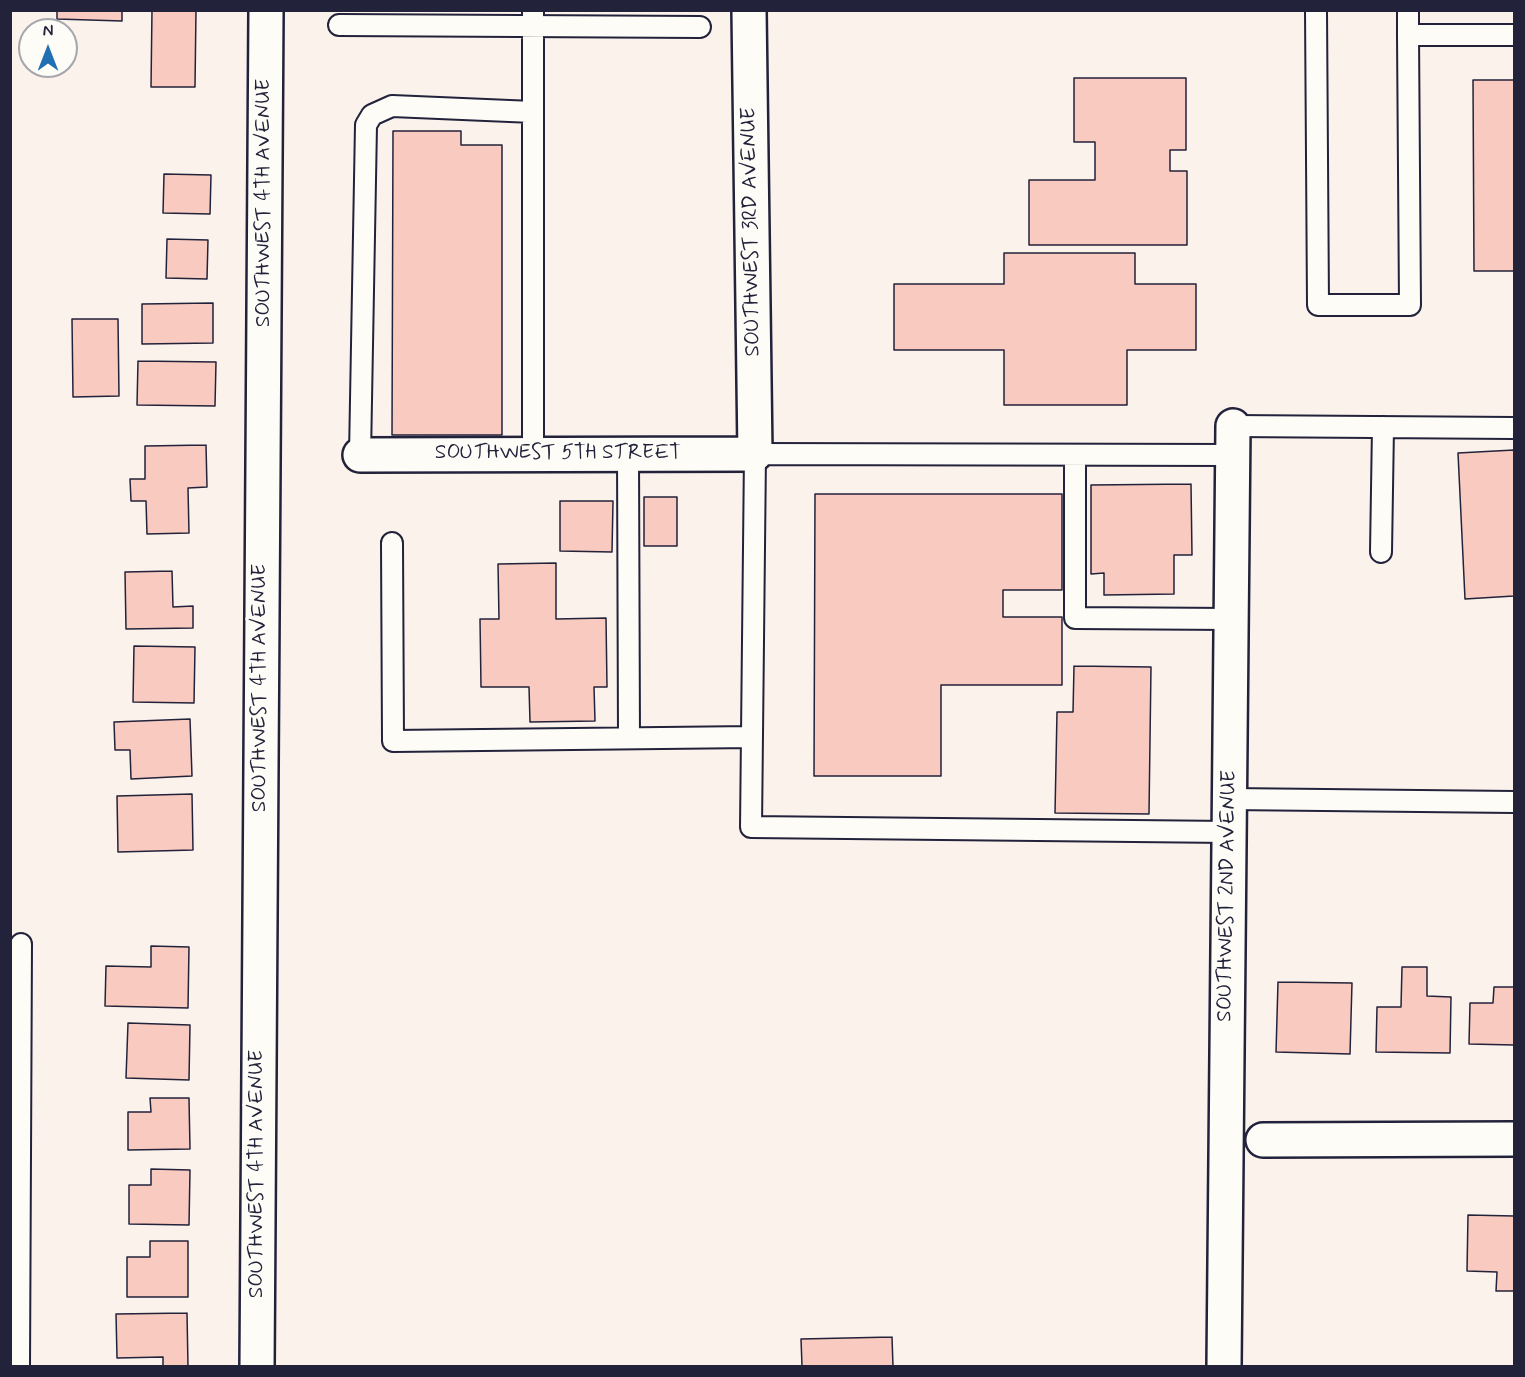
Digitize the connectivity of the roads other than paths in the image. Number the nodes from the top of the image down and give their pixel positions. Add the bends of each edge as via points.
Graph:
1 (266, 10) edge
2 (749, 10) edge
3 (1316, 10) edge
4 (1408, 10) edge
5 (533, 18) edge
6 (339, 25) dead end
7 (700, 27) dead end
8 (1408, 35) junction
9 (1515, 35) edge
10 (533, 112) junction
11 (1383, 427) junction
12 (1515, 428) edge
13 (1233, 440) junction
14 (533, 454) junction
15 (628, 454) junction
16 (755, 454) junction
17 (360, 455) joint
18 (1075, 455) junction
19 (392, 543) dead end
20 (1381, 552) dead end
21 (1231, 619) junction
22 (752, 737) junction
23 (629, 738) junction
24 (1229, 799) junction
25 (1515, 802) edge
26 (1229, 832) junction
27 (21, 944) dead end
28 (1515, 1139) edge
29 (1263, 1140) dead end
30 (19, 1366) edge
31 (257, 1366) edge
32 (1224, 1366) edge

1 - 31 street, SOUTHWEST 4TH AVENUE
2 - 16 street, SOUTHWEST 3RD AVENUE
3 - 8 lane via 1318,305 1410,305
4 - 8 lane
5 - 6 lane
5 - 7 lane
5 - 10 lane
8 - 9 lane
10 - 14 lane
10 - 17 lane via 392,106 372,115 366,125
11 - 12 lane
11 - 13 lane
11 - 20 lane
13 - 18 lane
13 - 21 street, SOUTHWEST 2ND AVENUE
14 - 15 street, SOUTHWEST 5TH STREET
14 - 17 street, SOUTHWEST 5TH STREET
15 - 16 street, SOUTHWEST 5TH STREET
15 - 23 lane
16 - 18 lane
16 - 22 lane
18 - 21 lane via 1075,618
19 - 23 lane via 393,741
21 - 24 street, SOUTHWEST 2ND AVENUE
22 - 23 lane
22 - 26 lane via 751,826
24 - 25 lane
24 - 26 street, SOUTHWEST 2ND AVENUE
26 - 32 street, SOUTHWEST 2ND AVENUE
27 - 30 lane
28 - 29 street

